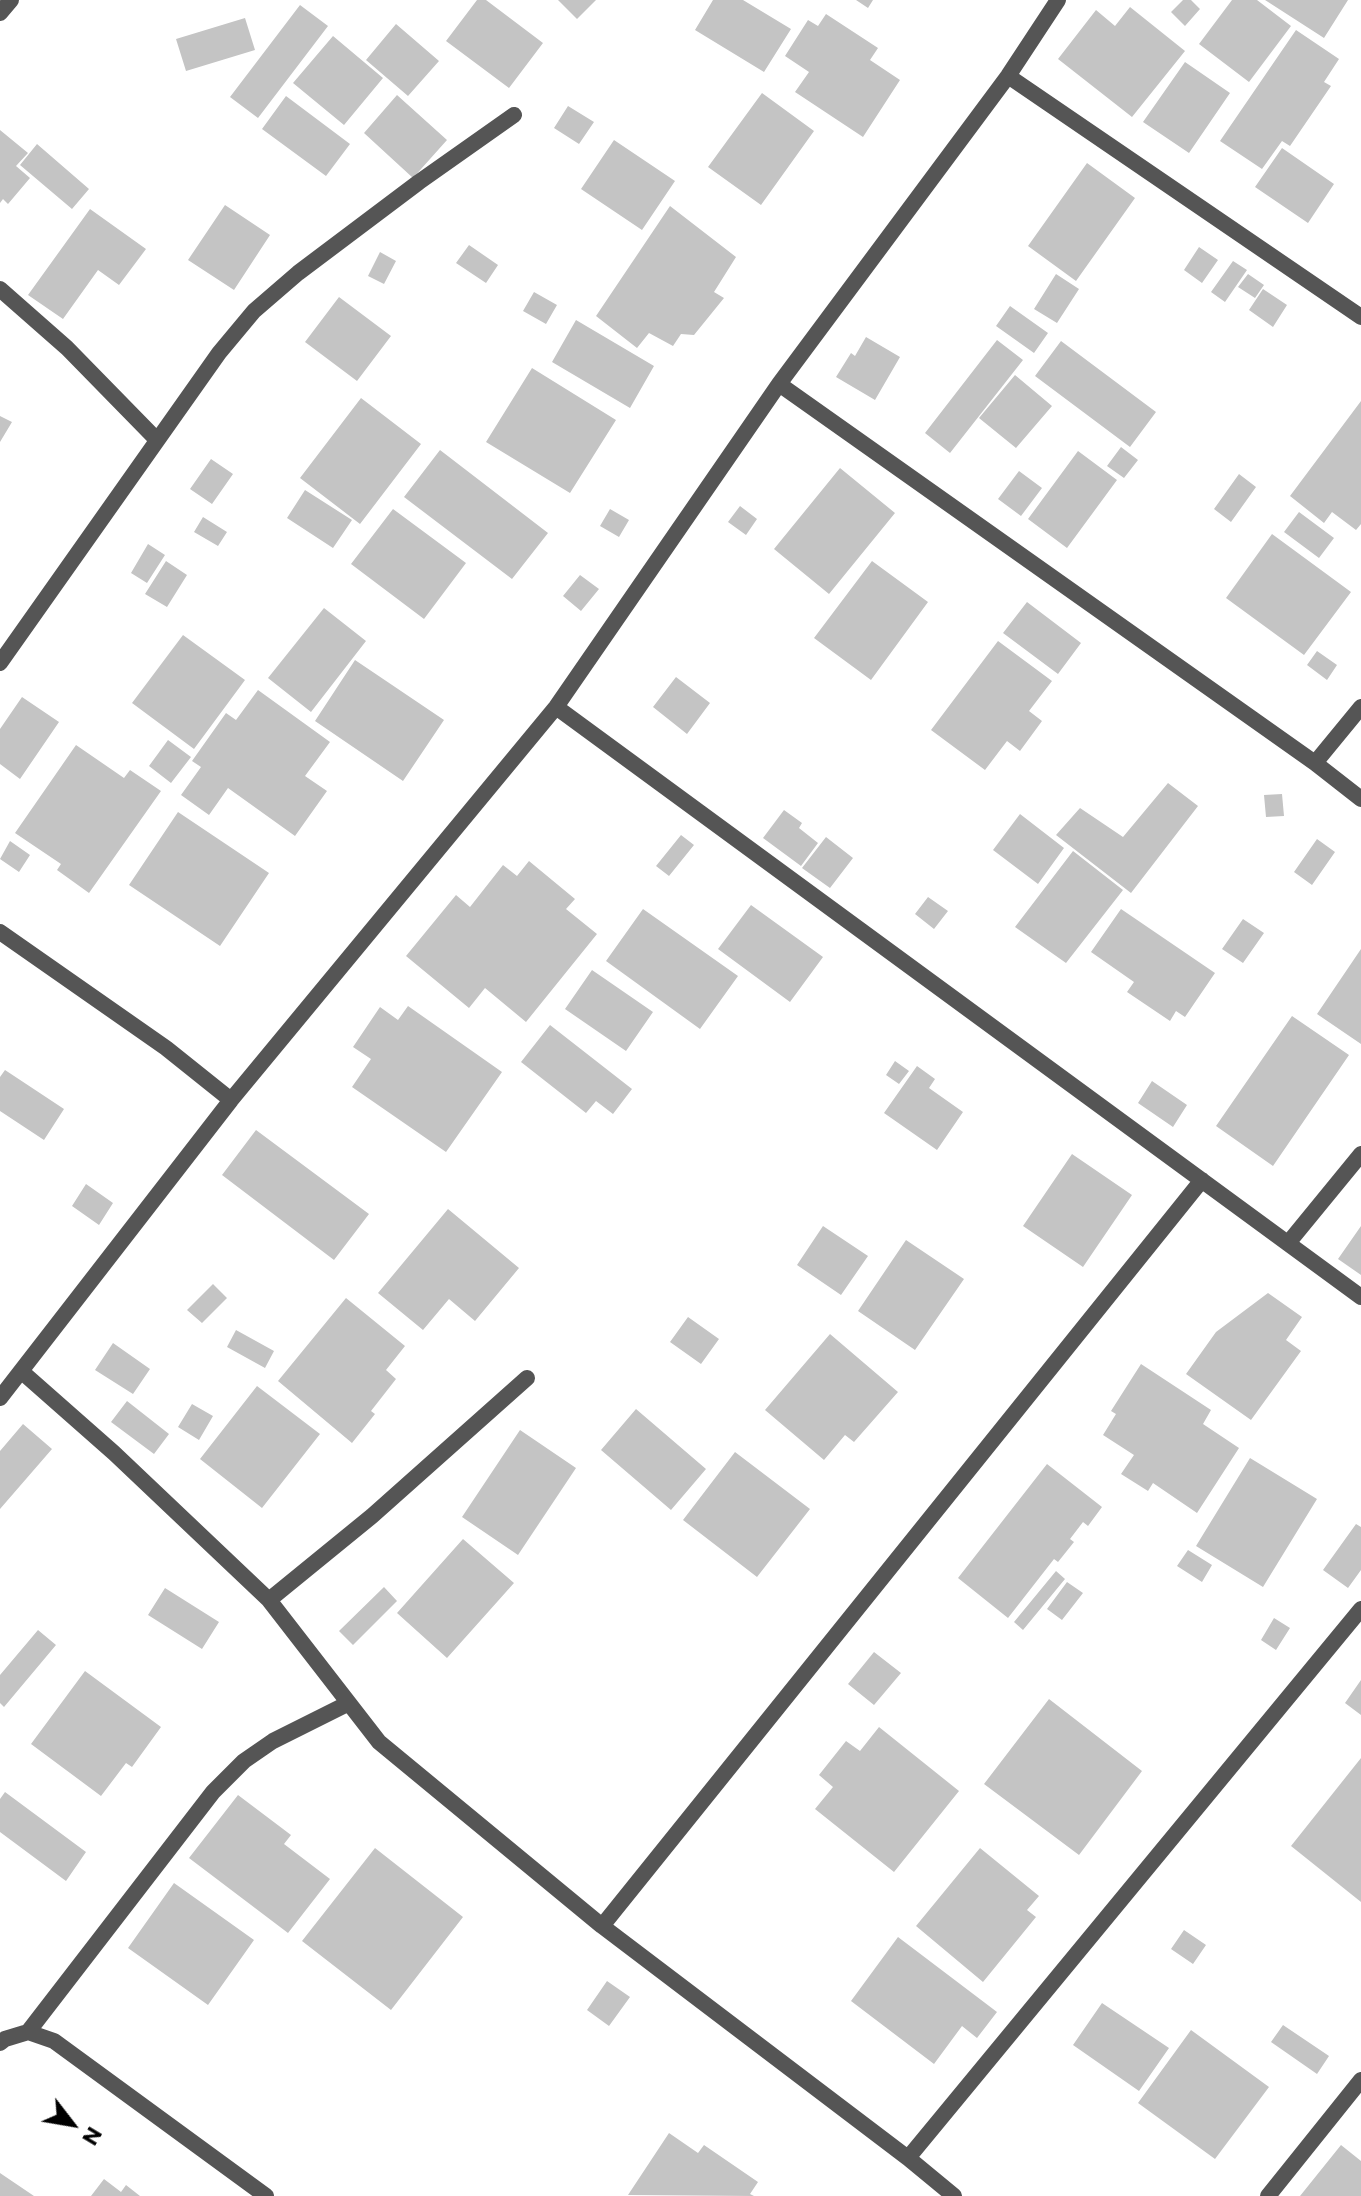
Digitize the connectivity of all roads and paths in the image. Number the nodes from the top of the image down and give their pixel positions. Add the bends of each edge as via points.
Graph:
1 (11, 0) edge
2 (1058, 0) edge
3 (0, 13) edge
4 (1008, 76) junction
5 (514, 115) dead end
6 (0, 289) edge
7 (1361, 317) edge
8 (779, 384) junction
9 (157, 440) junction
10 (0, 663) edge
11 (556, 707) junction
12 (1361, 707) edge
13 (1315, 763) junction
14 (1361, 799) edge
15 (0, 932) edge
16 (231, 1100) junction
17 (1361, 1154) edge
18 (1202, 1180) junction
19 (1289, 1242) junction
20 (1361, 1297) edge
21 (21, 1371) junction
22 (527, 1378) dead end
23 (0, 1398) edge
24 (269, 1600) junction
25 (1361, 1609) edge
26 (347, 1704) junction
27 (602, 1926) junction
28 (28, 2032) junction
29 (0, 2043) edge
30 (1361, 2080) edge
31 (908, 2158) junction
32 (266, 2196) edge
33 (954, 2196) edge
34 (1268, 2196) edge

1 - 3 street
2 - 4 street
4 - 7 street
4 - 8 street
5 - 9 street via 254,311
6 - 9 street
8 - 11 street
8 - 13 street
9 - 10 street
11 - 16 street
11 - 18 street
12 - 13 street
13 - 14 street
15 - 16 street
16 - 21 street
17 - 19 street
18 - 19 street
18 - 27 street
19 - 20 street
21 - 23 street
21 - 24 street
22 - 24 street
24 - 26 street
25 - 31 street
26 - 27 street via 379,1742
26 - 28 street via 273,1741 213,1792
27 - 31 street
28 - 29 street
28 - 32 street via 54,2041
30 - 34 street
31 - 33 street

